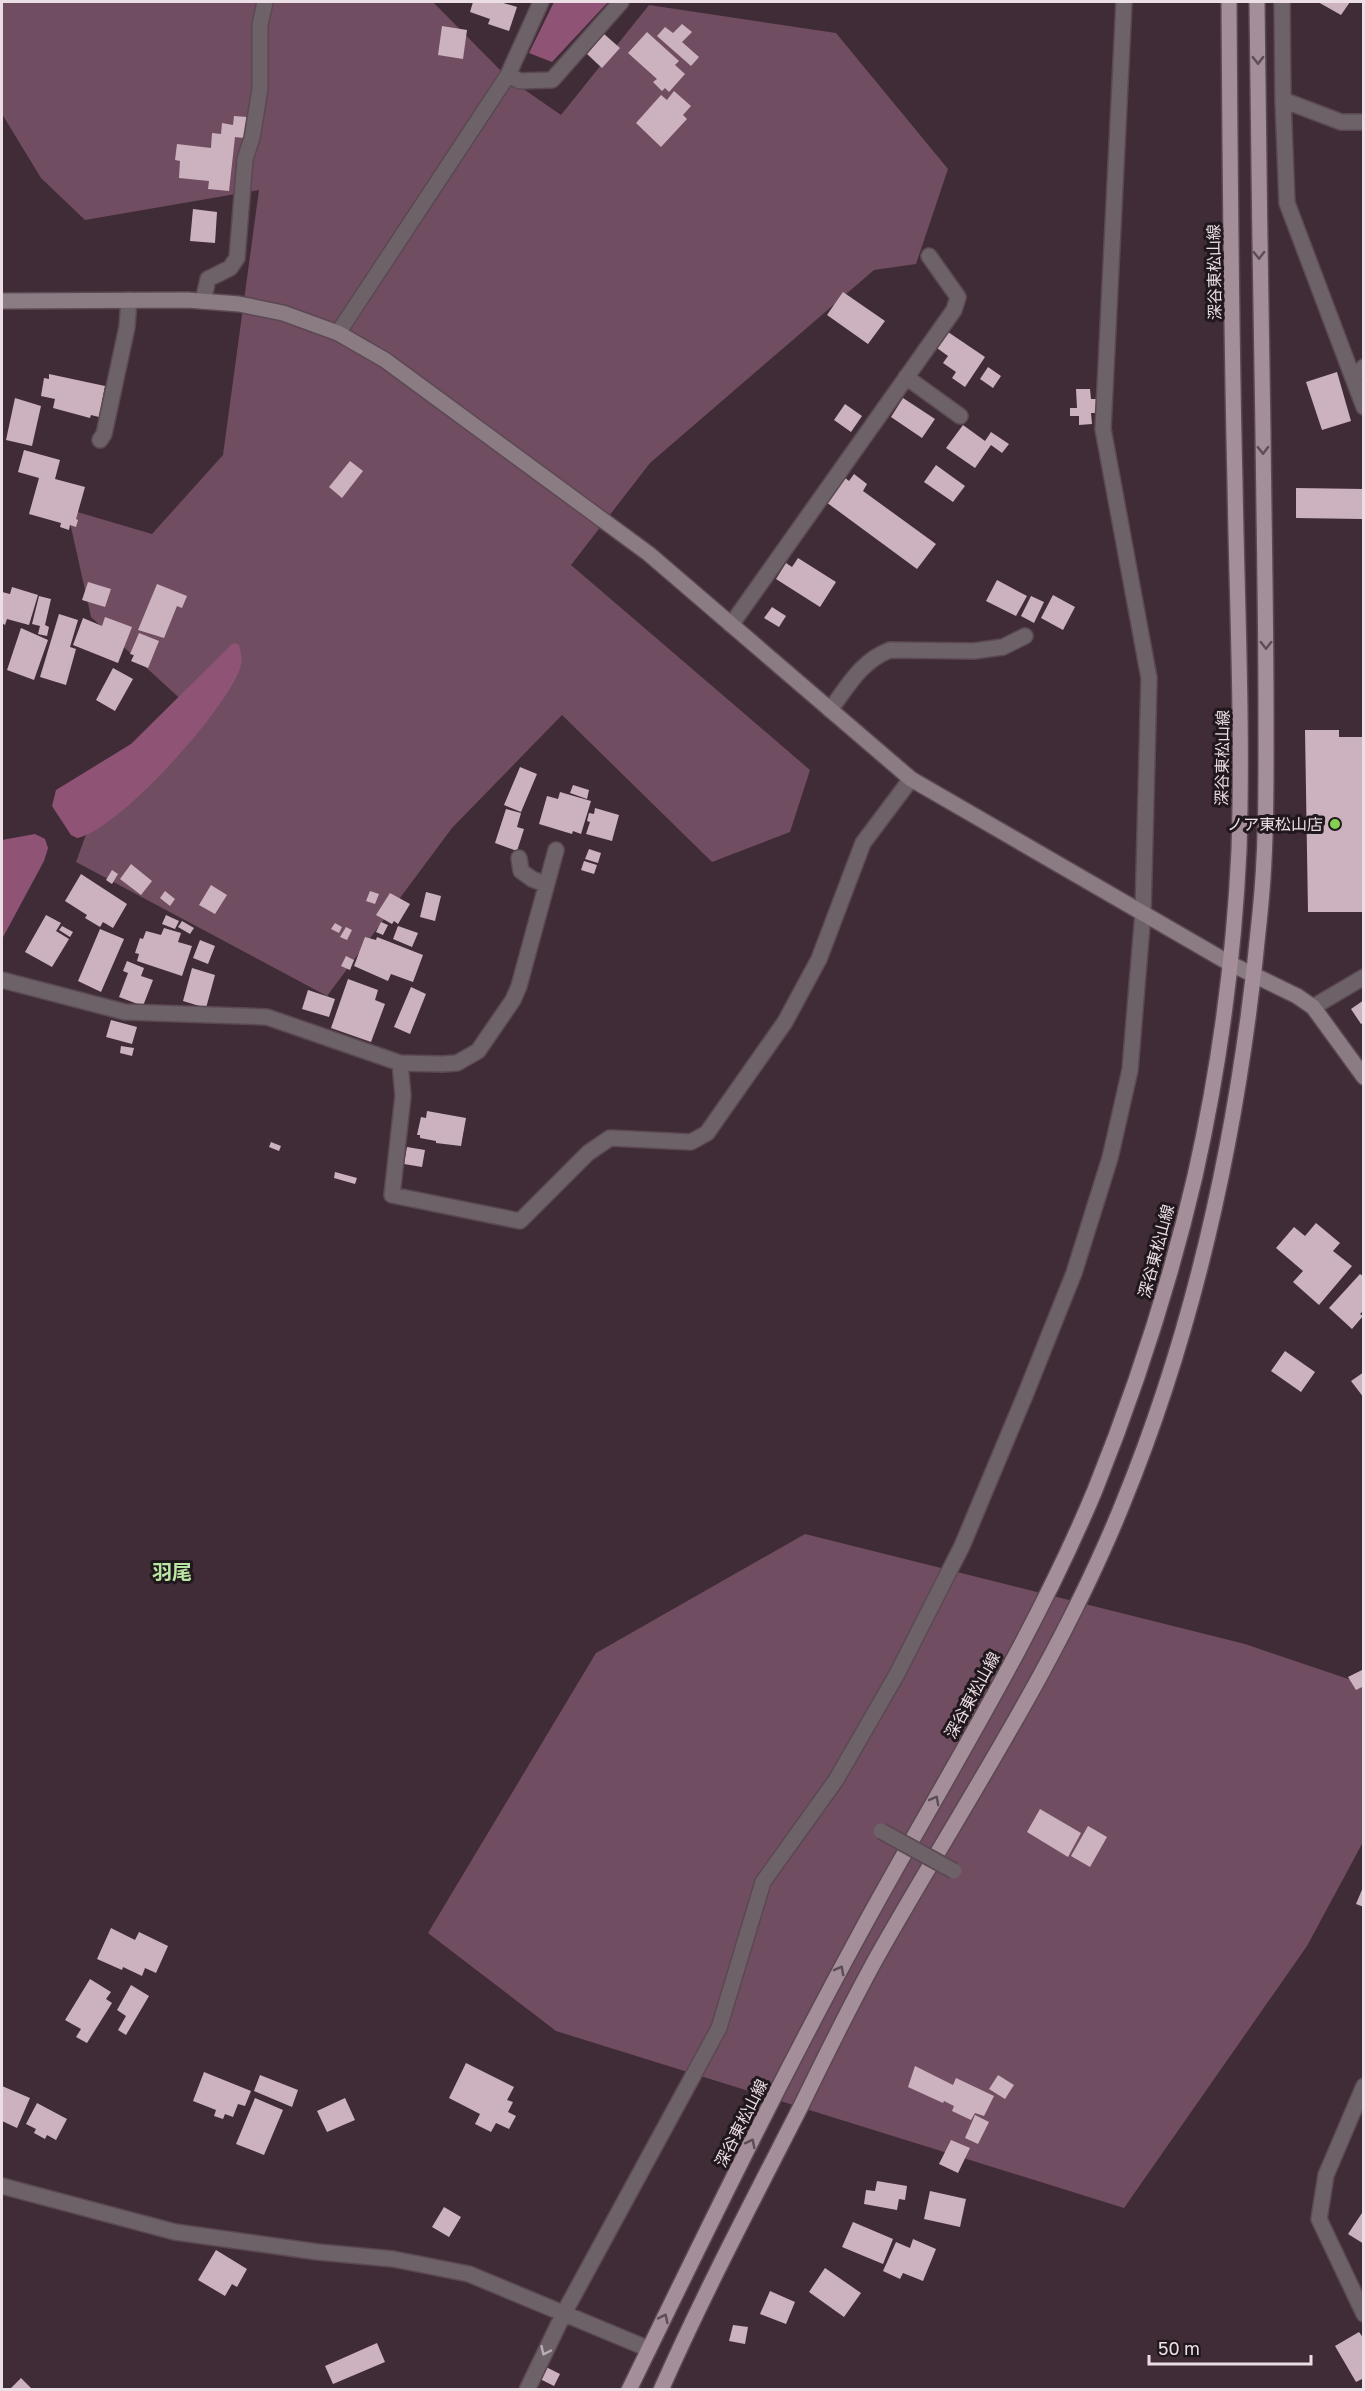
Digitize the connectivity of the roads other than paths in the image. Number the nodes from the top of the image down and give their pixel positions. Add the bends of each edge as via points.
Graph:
1 (265, 2) edge
2 (541, 2) edge
3 (621, 2) edge
4 (1124, 2) edge
5 (1229, 2) edge
6 (1257, 2) edge
7 (1282, 2) edge
8 (508, 75) junction
9 (1283, 100) junction
10 (1364, 123) edge
11 (929, 256) dead end
12 (129, 300) junction
13 (2, 301) edge
14 (203, 301) junction
15 (338, 333) junction
16 (1358, 372) edge
17 (906, 377) junction
18 (1364, 407) edge
19 (960, 416) dead end
20 (100, 440) dead end
21 (731, 625) junction
22 (1024, 636) dead end
23 (830, 710) junction
24 (911, 779) junction
25 (556, 850) dead end
26 (519, 858) dead end
27 (545, 884) junction
28 (1143, 913) junction
29 (1229, 963) junction
30 (1253, 974) junction
31 (1364, 977) edge
32 (2, 980) edge
33 (1312, 1007) junction
34 (400, 1064) junction
35 (1364, 1077) edge
36 (881, 1831) dead end
37 (954, 1871) dead end
38 (1364, 2086) edge
39 (2, 2186) edge
40 (564, 2313) junction
41 (1364, 2314) edge
42 (649, 2349) junction
43 (527, 2390) edge
44 (629, 2390) edge
45 (660, 2390) edge

1 - 14 street via 260,25 260,89 244,159 237,258 230,268 208,279
2 - 8 street
3 - 8 street via 552,80 520,81
4 - 28 street via 1103,429 1149,678
5 - 29 main road, 深谷東松山線 via 1241,742 1238,855
6 -> 30 main road via 1266,798 1261,910
7 - 9 street
8 - 15 street
9 - 10 street via 1341,122
9 - 16 street via 1287,203
11 - 17 street via 958,297 954,310
12 - 13 street
12 - 14 street
12 - 20 street via 127,327
14 - 15 street via 239,303 284,313
15 - 21 street via 385,360 649,554
16 - 18 street
17 - 19 street
17 - 21 street
21 - 23 street
22 - 23 street via 1003,647 974,651 890,650 867,662
23 - 24 street
24 - 28 street
24 - 34 street via 863,843 819,959 785,1022 707,1133 691,1142 610,1138 588,1153 520,1221 392,1195 404,1096
25 - 27 street
26 - 27 street via 520,871
27 - 34 street via 519,986 487,1040 478,1051 457,1063
28 - 29 street
28 - 40 street via 1130,1070 1110,1158 1074,1273 1026,1393 962,1546 897,1674 836,1780 763,1882 719,2028
29 - 30 street
42 -> 29 main road, 深谷東松山線 via 858,1937 1024,1638 1093,1493 1149,1344 1195,1176 1216,1066
30 - 33 street
30 - 45 main road via 1221,1185 1199,1278 1122,1506 1052,1652 879,1953
31 - 33 street
32 - 34 street via 125,1012 267,1017
33 - 35 street
36 - 37 street, bridge
38 - 41 street via 1326,2175 1320,2219
39 - 40 street via 175,2232 393,2259 469,2274
40 - 42 street
40 -> 43 street
42 - 44 main road, 深谷東松山線

